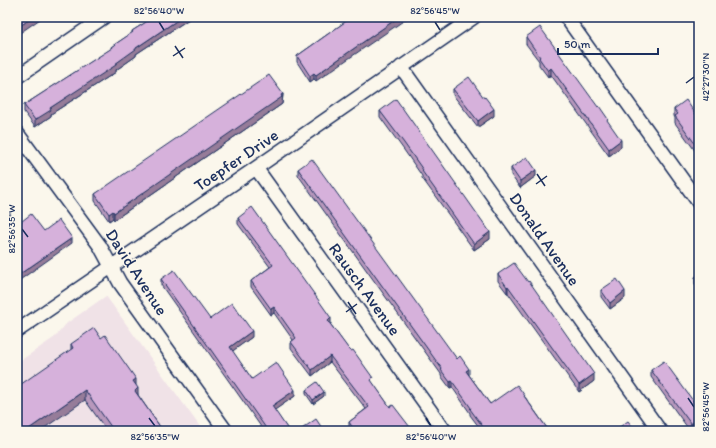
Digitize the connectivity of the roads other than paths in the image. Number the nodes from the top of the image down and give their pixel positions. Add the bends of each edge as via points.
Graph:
1 (104, 17) edge
2 (474, 17) edge
3 (566, 17) edge
4 (401, 67) junction
5 (17, 77) edge
6 (17, 133) edge
7 (256, 168) junction
8 (699, 203) edge
9 (110, 267) junction
10 (17, 331) edge
11 (226, 431) edge
12 (445, 431) edge
13 (660, 431) edge

1 - 5 street
2 - 4 street, Toepfer Drive
3 - 8 street
4 - 7 street, Toepfer Drive
4 - 13 street, Donald Avenue
6 - 9 street, David Avenue via 100,246
7 - 9 street, Toepfer Drive
7 - 12 street, Rausch Avenue
9 - 10 street, Toepfer Drive
9 - 11 street, David Avenue

